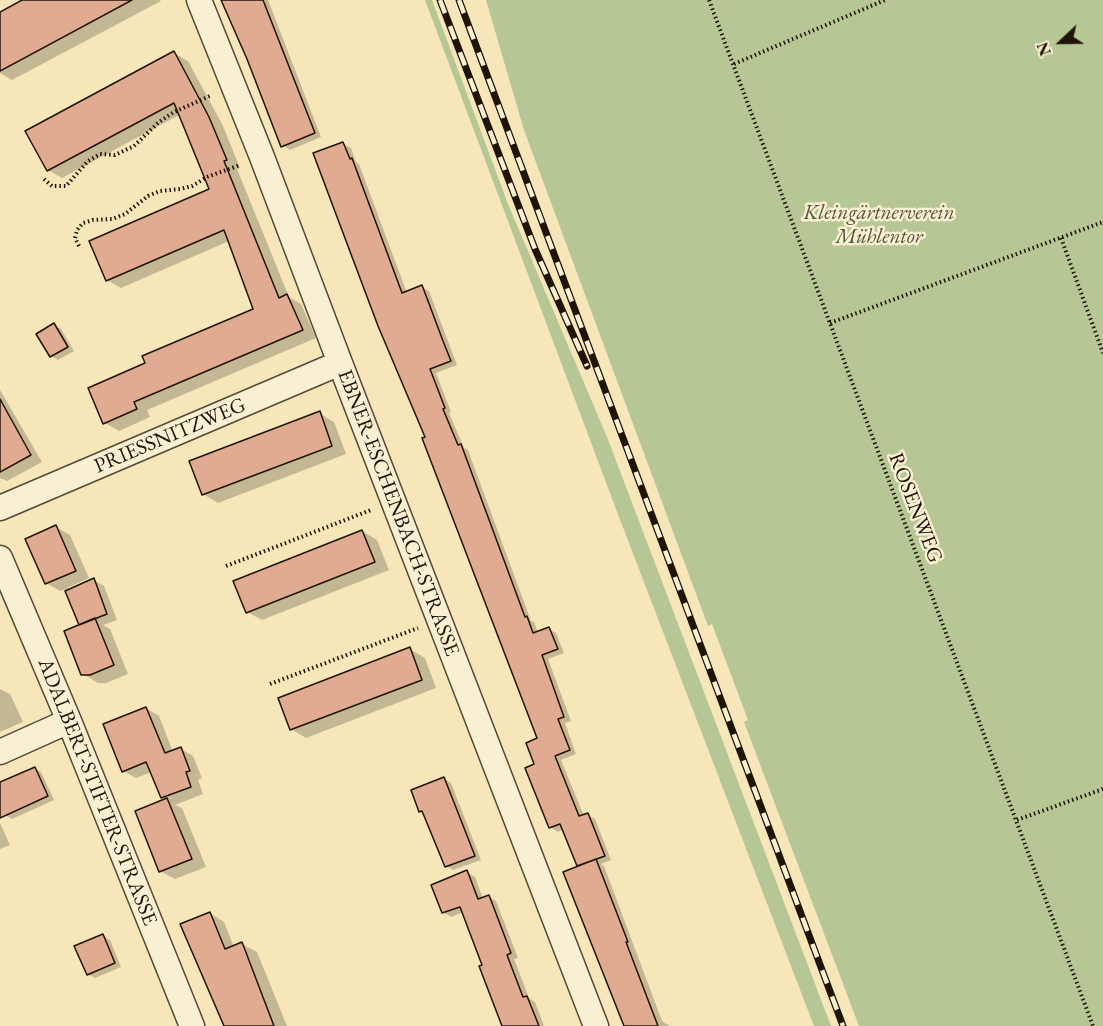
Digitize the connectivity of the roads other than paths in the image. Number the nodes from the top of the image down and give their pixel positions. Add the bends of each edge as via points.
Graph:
1 (199, 0) edge
2 (339, 363) junction
3 (0, 508) edge
4 (0, 558) edge
5 (69, 721) junction
6 (0, 752) edge
7 (192, 1026) edge
8 (596, 1026) edge

1 - 2 street, EBNER-ESCHENBACH-STRASSE
2 - 3 street, PRIESSNITZWEG
2 - 8 street, EBNER-ESCHENBACH-STRASSE
4 - 5 street, ADALBERT-STIFTER-STRASSE
5 - 6 street
5 - 7 street, ADALBERT-STIFTER-STRASSE

